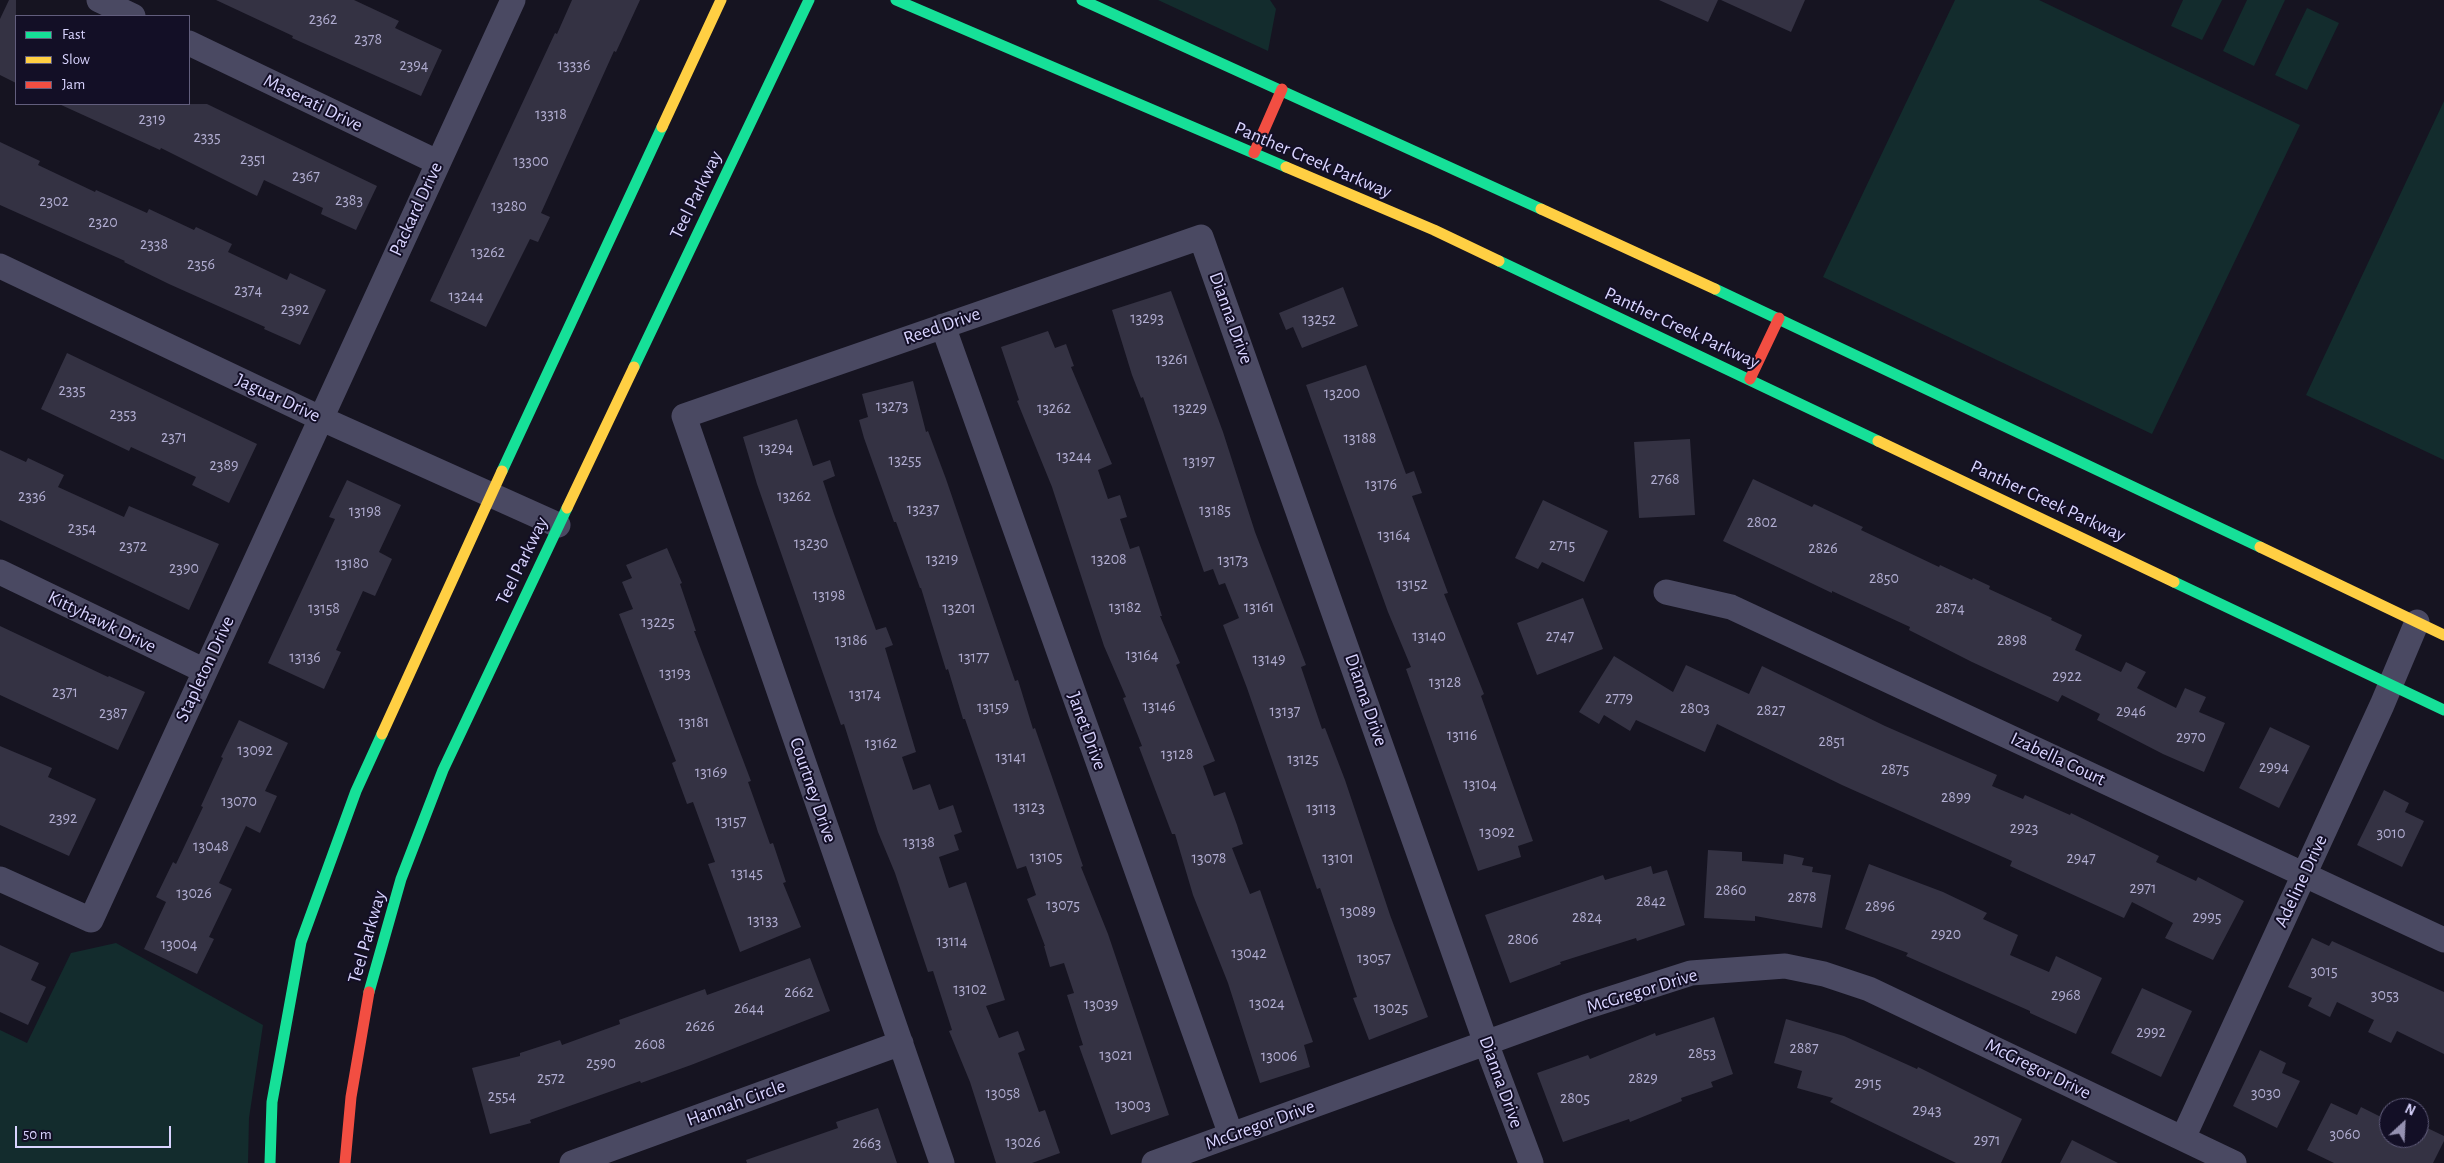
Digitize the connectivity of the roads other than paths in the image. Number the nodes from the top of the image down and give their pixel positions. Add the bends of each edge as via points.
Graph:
1 (99, 0) edge
2 (513, 0) edge
3 (721, 0) edge
4 (809, 0) edge
5 (896, 0) edge
6 (1082, 0) edge
7 (131, 15) edge
8 (190, 43) edge
9 (1282, 89) junction
10 (1254, 153) junction
11 (437, 162) junction
12 (1201, 237) joint
13 (0, 266) edge
14 (1779, 318) junction
15 (943, 326) junction
16 (1750, 379) junction
17 (684, 416) joint
18 (320, 418) junction
19 (491, 494) junction
20 (558, 525) junction
21 (0, 572) edge
22 (1666, 592) dead end
23 (2417, 622) junction
24 (2444, 635) edge
25 (205, 671) junction
26 (2391, 684) junction
27 (2444, 710) edge
28 (2304, 874) junction
29 (0, 879) edge
30 (2444, 940) edge
31 (1486, 1043) junction
32 (901, 1044) junction
33 (1231, 1135) junction
34 (2183, 1138) junction
35 (270, 1163) edge
36 (344, 1163) edge
37 (572, 1163) edge
38 (942, 1163) edge
39 (1154, 1163) edge
40 (1531, 1163) edge
41 (2234, 1163) edge

1 - 7 street
2 - 11 street, Packard Drive
3 - 19 main road
4 - 20 main road, Teel Parkway
5 - 10 main road, Panther Creek Parkway
6 - 9 main road
8 - 11 street, Maserati Drive
9 - 10 main road
9 - 14 main road
10 - 16 main road, Panther Creek Parkway via 1434,230
11 - 18 street, Packard Drive
12 - 15 street, Reed Drive
12 - 31 street, Dianna Drive
13 - 18 street, Jaguar Drive
14 - 16 main road
14 - 23 main road
15 - 17 street, Reed Drive
15 - 33 street, Janet Drive
16 - 26 main road, Panther Creek Parkway
17 - 32 street, Courtney Drive
18 - 19 street, Jaguar Drive
18 - 25 street, Stapleton Drive
19 - 20 street, Jaguar Drive
19 - 35 main road via 356,791 301,942 272,1102
20 - 36 main road, Teel Parkway via 446,761 401,880 365,1007
21 - 25 street, Kittyhawk Drive
22 - 28 street, Izabella Court via 1731,607
23 - 24 main road
23 - 26 street, Adeline Drive
25 - 29 street, Stapleton Drive via 91,920
26 - 27 main road, Panther Creek Parkway
26 - 28 street, Adeline Drive
28 - 30 street, Izabella Court
28 - 34 street, Adeline Drive
31 - 33 street, McGregor Drive
31 - 34 street, McGregor Drive via 1691,973 1785,966 1824,974 1869,989
31 - 40 street, Dianna Drive
32 - 37 street, Hannah Circle
32 - 38 street, Courtney Drive
33 - 39 street, McGregor Drive
34 - 41 street, McGregor Drive

